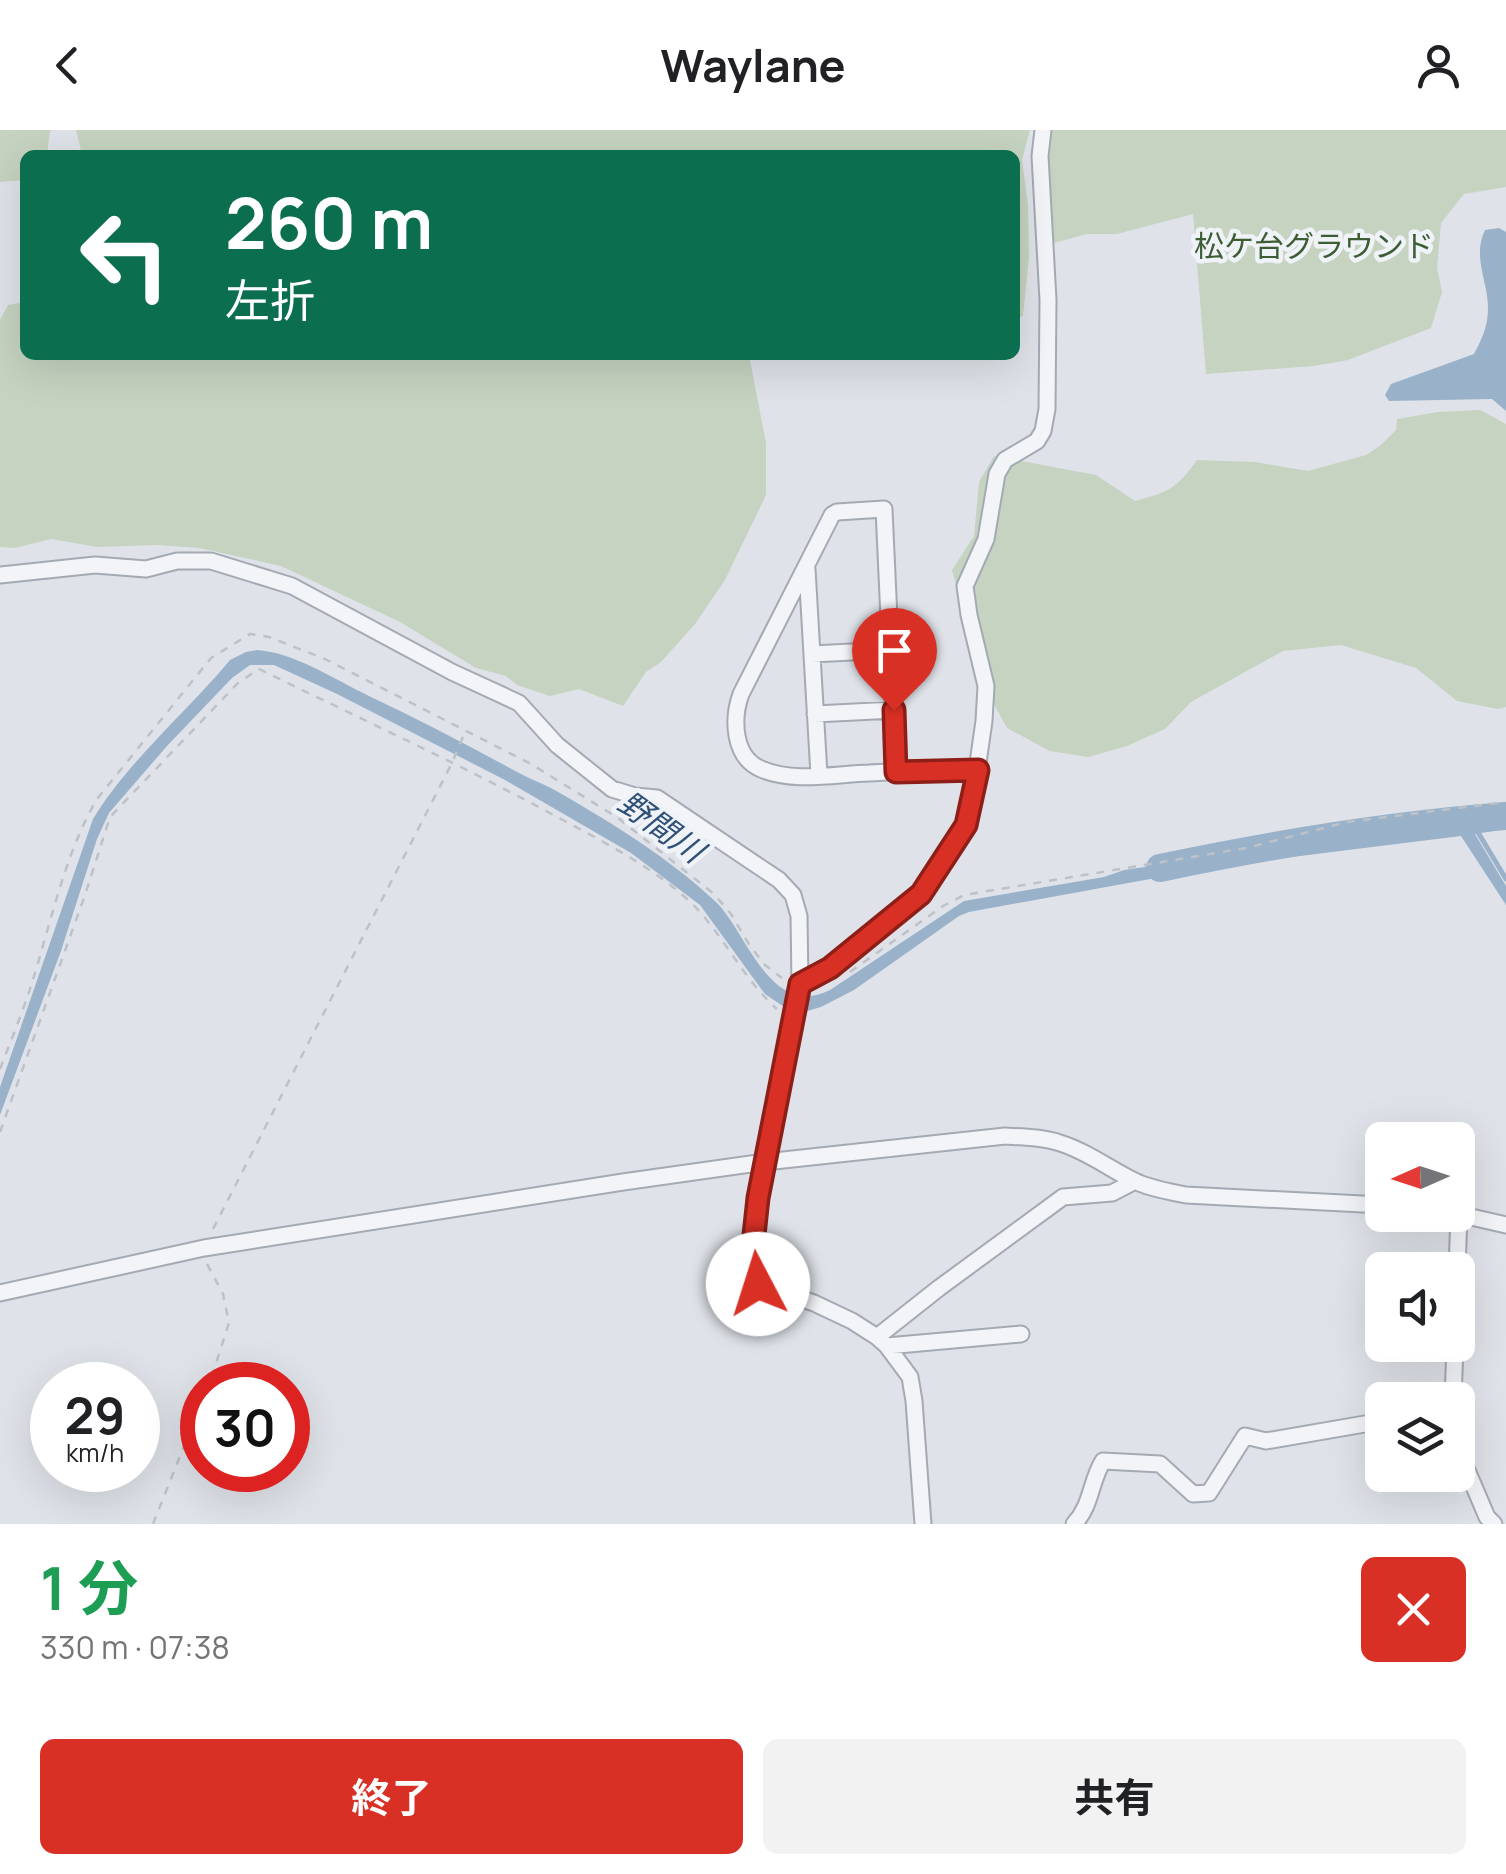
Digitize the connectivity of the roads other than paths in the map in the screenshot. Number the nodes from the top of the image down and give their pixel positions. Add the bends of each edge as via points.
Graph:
1 (1043, 130) edge
2 (807, 565) junction
3 (0, 575) edge
4 (891, 650) junction
5 (812, 654) junction
6 (894, 710) junction
7 (815, 714) junction
8 (978, 770) junction
9 (896, 772) junction
10 (819, 775) junction
11 (800, 984) junction
12 (765, 1162) junction
13 (1135, 1181) junction
14 (1365, 1203) edge
15 (1475, 1218) edge
16 (1506, 1225) edge
17 (0, 1293) edge
18 (1021, 1334) dead end
19 (882, 1341) junction
20 (1365, 1424) edge
21 (1475, 1489) edge
22 (923, 1524) edge
23 (1074, 1524) edge
24 (1494, 1524) edge

1 - 8 street via 1047,409 1037,442 1005,460 997,474 986,539 965,586 986,686
2 - 4 street via 832,514 884,509
2 - 5 street
2 - 10 street via 741,694 737,734 743,754 763,770
3 - 11 street via 211,561 292,586 519,703 557,745 612,789 657,798 779,880 799,916
4 - 5 street
4 - 6 street
5 - 7 street
6 - 7 street
6 - 9 street
7 - 10 street
8 - 9 street
8 - 11 street via 966,825 921,894 830,968
9 - 10 street
11 - 12 street
12 - 13 street via 1034,1137 1089,1154
12 - 17 street via 204,1248
12 - 19 street via 754,1235 758,1284 814,1303
13 - 14 street via 1186,1195
13 - 19 street via 1112,1194 1062,1197 939,1288
15 - 16 street
18 - 19 street
19 - 22 street via 910,1378
20 - 23 street via 1266,1440 1245,1436 1209,1494 1194,1494 1160,1464 1103,1460
21 - 24 street

